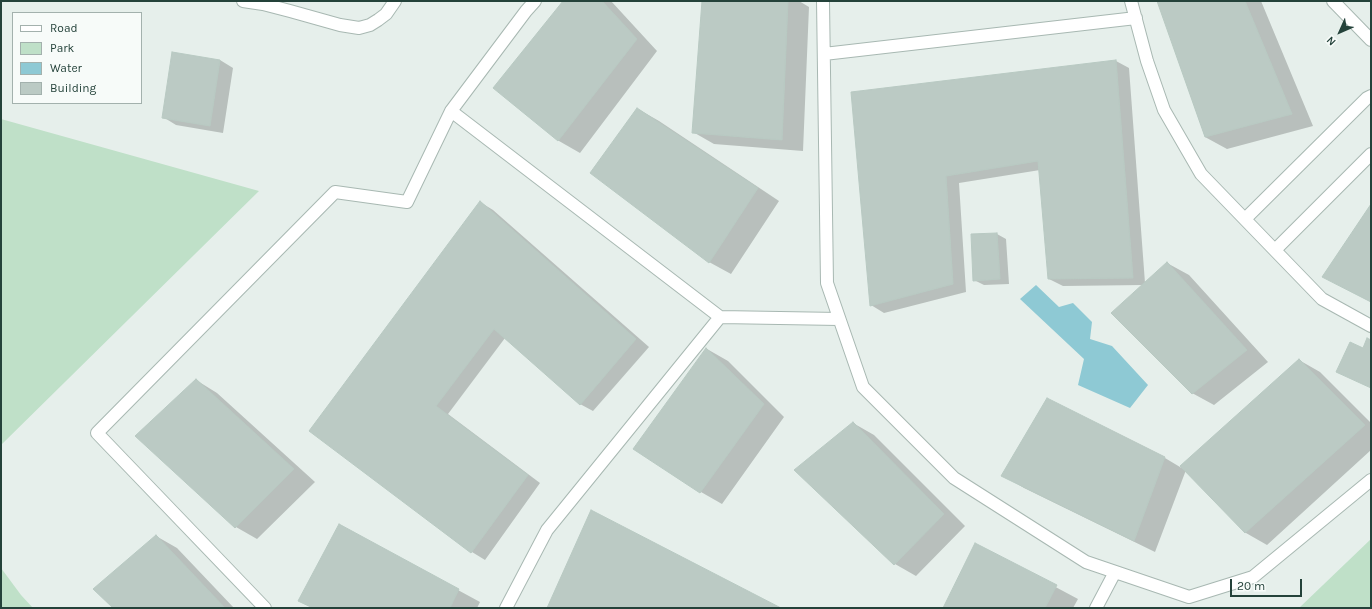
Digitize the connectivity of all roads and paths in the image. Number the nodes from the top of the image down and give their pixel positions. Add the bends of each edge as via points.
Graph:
1 (243, 1) edge
2 (395, 1) edge
3 (536, 1) edge
4 (823, 1) edge
5 (1131, 1) edge
6 (1333, 1) edge
7 (1136, 18) junction
8 (1371, 40) edge
9 (824, 54) junction
10 (1371, 96) edge
11 (451, 112) junction
12 (1371, 154) edge
13 (1245, 219) junction
14 (1275, 250) junction
15 (720, 317) junction
16 (839, 319) junction
17 (1371, 326) edge
18 (1371, 480) edge
19 (1115, 572) junction
20 (265, 608) edge
21 (506, 608) edge
22 (1096, 608) edge

1 - 2 street via 359,28 378,20
3 - 11 street
4 - 9 street
5 - 7 street
6 - 8 street
7 - 9 street
7 - 13 street via 1147,62 1164,110 1201,174
9 - 16 street via 826,283
10 - 13 street
11 - 15 street
11 - 20 street via 407,202 335,192 98,433
12 - 14 street
13 - 14 street
14 - 17 street via 1322,299
15 - 16 street
15 - 21 street via 546,530
16 - 19 street via 863,387 954,478 1086,562
18 - 19 street via 1253,577 1189,597
19 - 22 street

